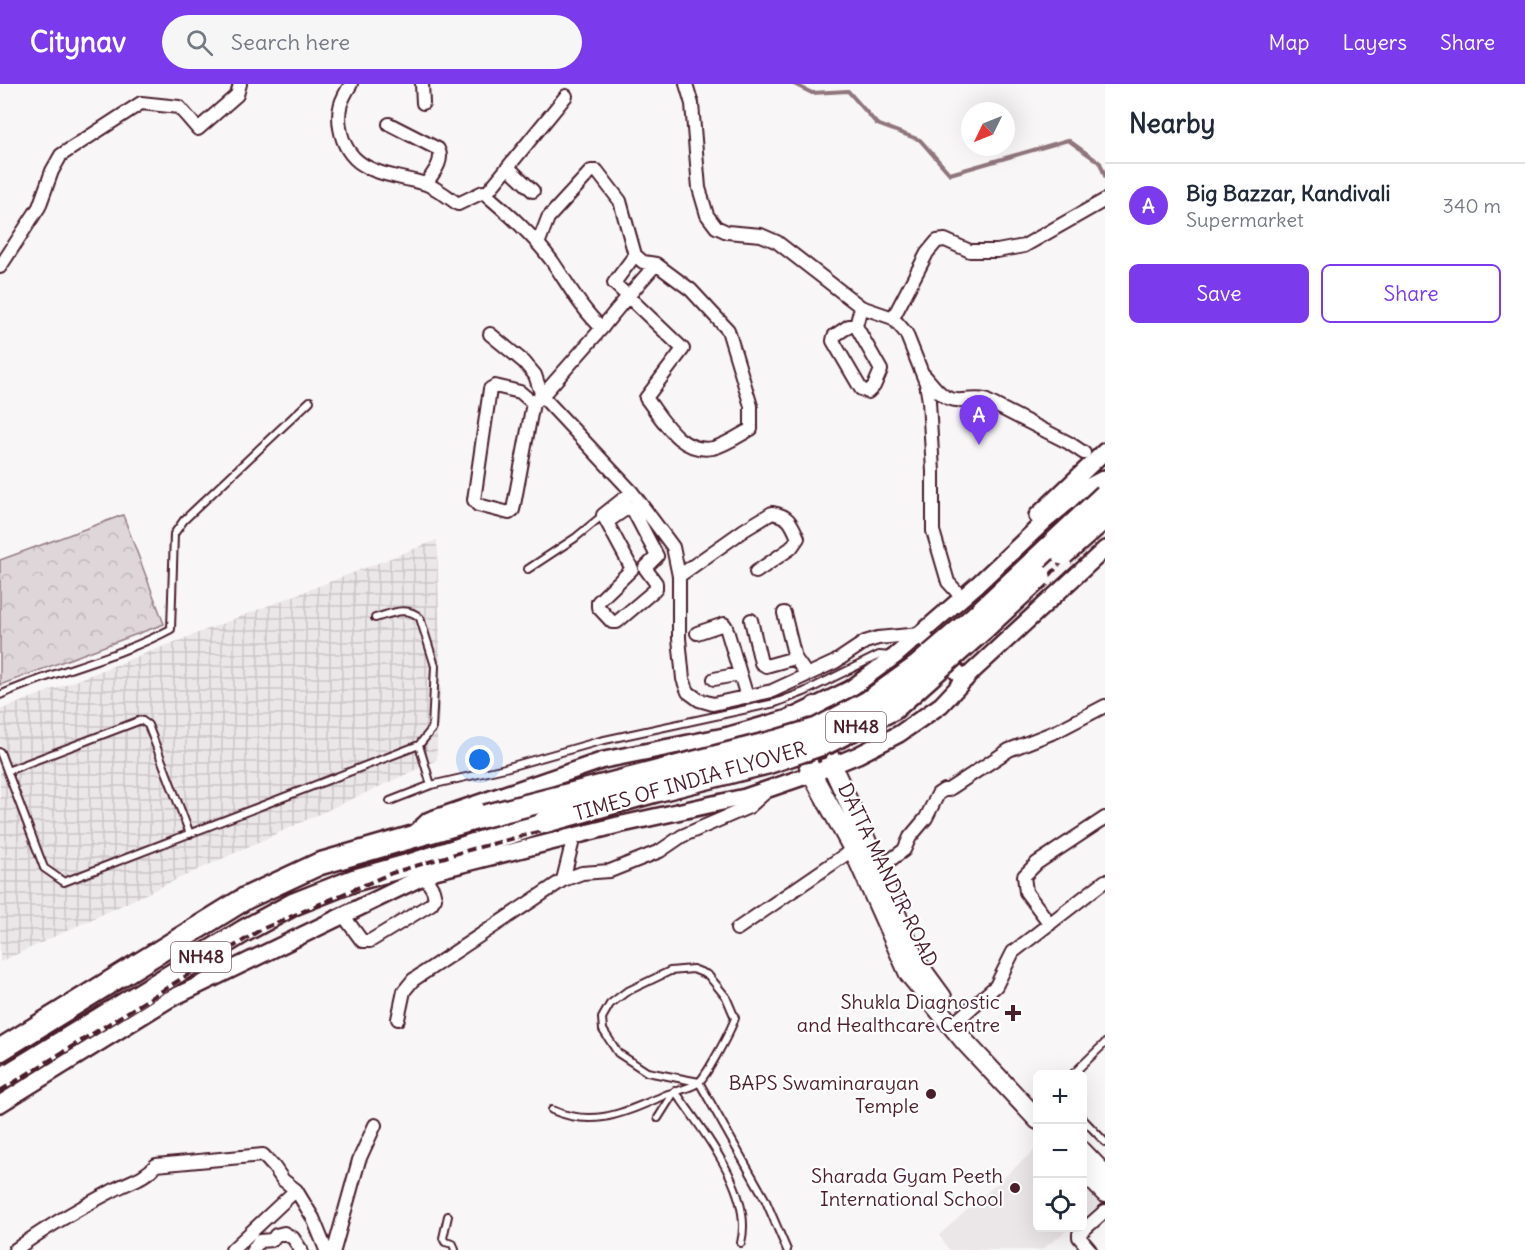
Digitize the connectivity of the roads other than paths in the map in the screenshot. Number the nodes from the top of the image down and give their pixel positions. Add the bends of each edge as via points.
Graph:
1 (240, 84) edge
2 (351, 84) edge
3 (422, 84) edge
4 (686, 84) edge
5 (566, 96) dead end
6 (423, 104) dead end
7 (388, 124) dead end
8 (508, 167) junction
9 (426, 184) junction
10 (533, 191) dead end
11 (486, 194) junction
12 (1105, 200) edge
13 (538, 244) junction
14 (636, 255) junction
15 (656, 264) junction
16 (0, 267) edge
17 (629, 296) junction
18 (861, 307) junction
19 (893, 318) junction
20 (856, 326) junction
21 (602, 328) junction
22 (490, 334) dead end
23 (921, 370) junction
24 (537, 400) junction
25 (310, 401) dead end
26 (1105, 451) edge
27 (1084, 453) dead end
28 (1105, 478) edge
29 (632, 492) junction
30 (1105, 495) edge
31 (1105, 517) edge
32 (605, 519) junction
33 (1105, 549) edge
34 (645, 568) junction
35 (528, 569) dead end
36 (632, 569) junction
37 (756, 572) dead end
38 (679, 576) junction
39 (957, 592) junction
40 (784, 613) dead end
41 (375, 618) dead end
42 (751, 620) dead end
43 (697, 633) dead end
44 (920, 634) junction
45 (895, 656) junction
46 (795, 658) junction
47 (740, 674) junction
48 (807, 675) junction
49 (714, 679) dead end
50 (964, 681) junction
51 (0, 695) edge
52 (747, 697) junction
53 (815, 706) junction
54 (1105, 706) edge
55 (792, 717) junction
56 (419, 746) junction
57 (0, 752) edge
58 (832, 766) junction
59 (7, 771) junction
60 (812, 774) junction
61 (431, 785) junction
62 (770, 788) junction
63 (390, 801) dead end
64 (1105, 818) edge
65 (190, 834) junction
66 (574, 836) junction
67 (409, 839) junction
68 (860, 845) junction
69 (878, 869) junction
70 (425, 870) junction
71 (563, 880) junction
72 (1105, 881) edge
73 (344, 915) junction
74 (1050, 924) junction
75 (736, 928) dead end
76 (398, 1019) dead end
77 (955, 1022) junction
78 (1105, 1043) edge
79 (0, 1050) edge
80 (1077, 1070) edge
81 (0, 1080) edge
82 (699, 1082) junction
83 (675, 1091) junction
84 (1033, 1098) edge
85 (0, 1104) edge
86 (552, 1110) dead end
87 (1033, 1114) edge
88 (658, 1118) dead end
89 (1087, 1122) edge
90 (375, 1125) dead end
91 (1105, 1142) edge
92 (1087, 1155) edge
93 (1087, 1173) edge
94 (1105, 1175) edge
95 (296, 1190) junction
96 (1105, 1193) edge
97 (1105, 1211) edge
98 (448, 1216) dead end
99 (741, 1243) dead end
100 (15, 1250) edge
101 (232, 1250) edge
102 (253, 1250) edge
103 (302, 1250) edge
104 (326, 1250) edge
105 (333, 1250) edge
106 (455, 1250) edge
107 (787, 1250) edge
108 (1090, 1250) edge

1 - 16 street via 237,95 198,129 179,107 141,104 61,155 39,207
2 - 9 street via 338,112 341,135 350,155 368,168
3 - 6 street
4 - 18 street via 692,104 699,188 707,215 727,232 761,235 777,242
5 - 8 street
7 - 9 street via 438,149 440,160
8 - 10 street
8 - 11 street
9 - 11 street via 458,204
11 - 13 street
12 - 19 street via 1024,246 970,251 945,240 937,241
13 - 14 street via 548,218 591,171 597,171 620,201
13 - 21 street
14 - 15 street via 643,262
14 - 17 street via 614,283
15 - 17 street
15 - 17 street via 691,290 728,330 752,406 751,429 714,447 696,448 681,441 646,398 683,349
17 - 21 street
18 - 19 street
18 - 20 street
19 - 23 street via 906,333
20 - 20 street via 849,326 833,341 861,389 868,392 881,370
21 - 24 street
22 - 24 street via 535,375
23 - 27 street via 946,398 985,400
23 - 39 street via 929,401 933,531 948,582
24 - 24 street via 513,510 509,513 478,505 474,500 490,389 495,386
24 - 29 street
25 - 51 lane via 184,520 174,534 171,629
26 - 39 street
28 - 44 street via 1084,489 1045,521
29 - 32 street
29 - 38 street via 673,547
30 - 67 highway, TIMES OF INDIA FLYOVER / NH48, bridge via 918,666 868,702 817,729
31 - 70 highway, TIMES OF INDIA FLYOVER / NH48, bridge via 893,709 828,742 767,763 494,838
32 - 34 street via 629,507 633,510 657,556
32 - 35 lane
32 - 36 street
33 - 50 street
34 - 36 street
34 - 36 street via 656,589 618,622 612,622 598,602
37 - 38 street via 791,548 798,538 784,515 772,513
38 - 52 street via 682,679 688,692 713,704
39 - 44 street via 928,614
40 - 46 street
41 - 56 lane via 403,610 420,618 435,666 432,729
42 - 46 street via 761,663 766,666
43 - 47 street via 724,624
44 - 45 street
44 - 48 street via 865,642
44 - 50 street
45 - 53 street via 850,688
45 - 61 lane via 879,655 775,704 600,741
46 - 48 street
47 - 49 street
47 - 52 street
48 - 52 street
50 - 58 street via 941,705 899,734
53 - 55 street
53 - 58 main road, DATTA MANDIR ROAD
54 - 69 street via 1058,731 1009,750 938,794 904,850
55 - 60 main road, DATTA MANDIR ROAD
55 - 67 street via 729,735 604,760 429,820
56 - 61 lane
56 - 65 lane
57 - 59 lane
58 - 60 street
58 - 68 main road, DATTA MANDIR ROAD
59 - 65 lane via 44,868 64,882
59 - 65 lane via 141,720 148,725
60 - 62 street
60 - 68 main road, DATTA MANDIR ROAD
61 - 63 lane
62 - 66 street via 746,797
62 - 71 street via 749,807 682,836 660,851 610,871 582,873
64 - 74 street via 1037,862 1024,876 1026,892
66 - 70 street
66 - 71 street
67 - 79 highway, NH48 via 319,864 246,898
68 - 69 main road, DATTA MANDIR ROAD
68 - 75 street
68 - 77 main road, DATTA MANDIR ROAD via 909,974
69 - 77 main road, DATTA MANDIR ROAD via 915,960
70 - 73 street
70 - 73 street via 435,898 431,904 370,941 362,941
70 - 81 highway, NH48 via 355,880 294,903
71 - 76 street via 413,980 404,991
72 - 74 street
73 - 85 street via 168,1000
74 - 77 street via 1013,952 996,986
77 - 84 main road, DATTA MANDIR ROAD
77 - 87 main road, DATTA MANDIR ROAD
78 - 80 lane
82 - 82 lane via 735,1018 726,996 708,975 693,969 670,971 610,1004 602,1018 603,1030 618,1053 647,1072
82 - 83 lane
82 - 107 lane via 765,1199
83 - 86 lane via 601,1119 567,1117
83 - 88 lane
83 - 99 lane via 727,1171 743,1219
89 - 91 lane
90 - 105 street via 359,1160
92 - 94 main road
93 - 96 main road
95 - 100 street via 263,1155 156,1165 147,1175 44,1228
95 - 101 street
95 - 104 street
97 - 108 street via 1079,1234
98 - 106 lane via 442,1238 453,1244
102 - 103 street via 260,1241 284,1233

